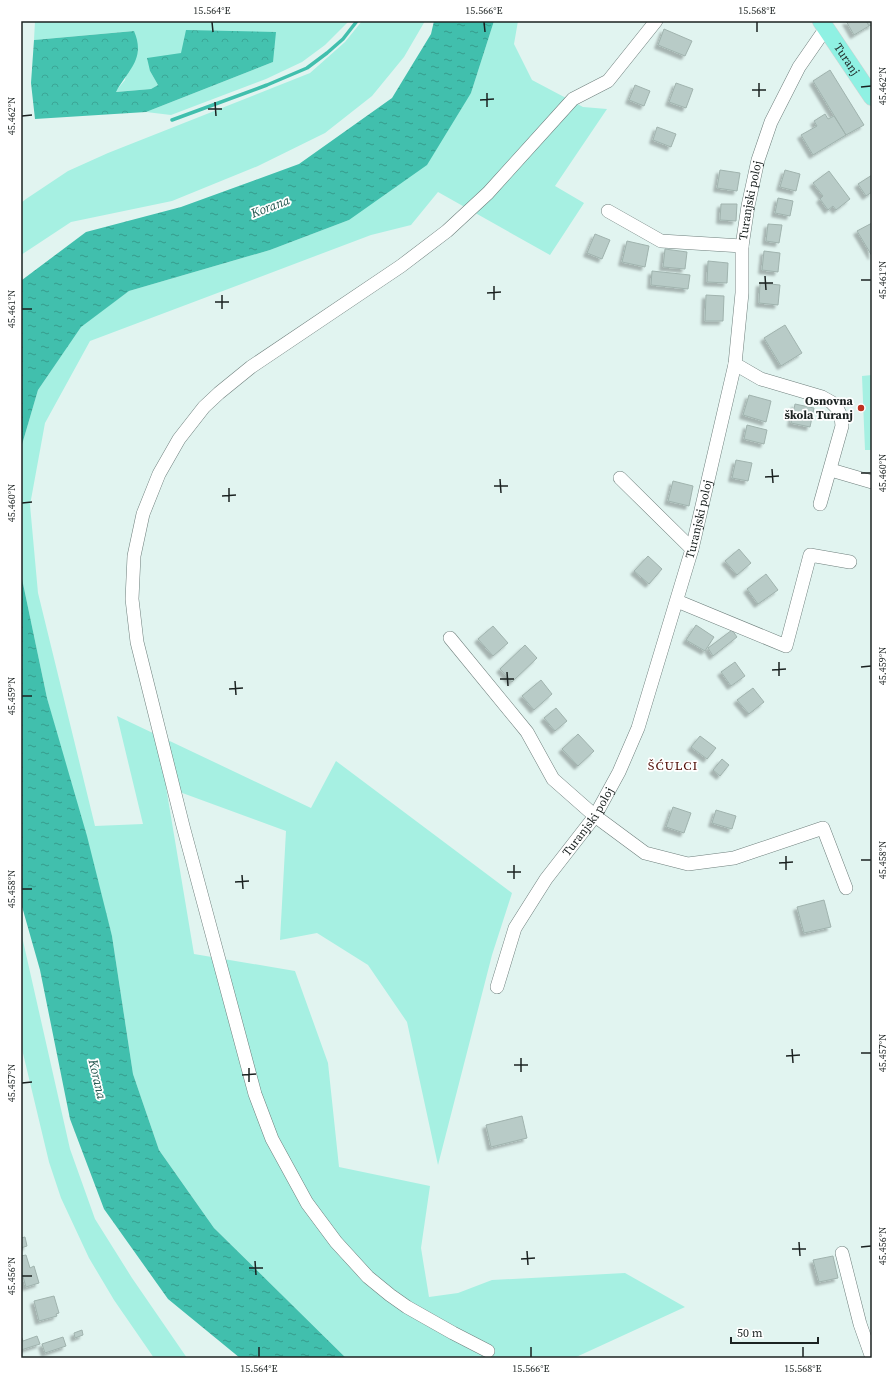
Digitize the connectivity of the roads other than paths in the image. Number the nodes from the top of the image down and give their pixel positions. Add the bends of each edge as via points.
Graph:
1 (656, 21) edge
2 (824, 25) edge
3 (872, 97) edge
4 (608, 211) dead end
5 (742, 246) junction
6 (735, 364) junction
7 (831, 470) junction
8 (620, 478) dead end
9 (872, 482) edge
10 (820, 504) dead end
11 (692, 549) junction
12 (850, 562) dead end
13 (677, 602) junction
14 (450, 638) dead end
15 (595, 816) junction
16 (846, 888) dead end
17 (497, 987) dead end
18 (842, 1253) dead end
19 (488, 1350) dead end
20 (872, 1358) edge

1 - 19 street via 608,81 574,99 488,193 447,230 401,266 234,379 204,407 179,439 159,474 143,514 134,556 132,599 137,642 255,1094 272,1139 307,1203 336,1242 368,1277 407,1307
2 - 3 main road, Turanj
2 - 5 street, Turanjski poloj via 771,122 758,160
4 - 5 street via 661,241
5 - 6 street, Turanjski poloj via 742,293
6 - 7 street via 761,378 822,398 837,408 842,426
6 - 11 street, Turanjski poloj
7 - 9 street
7 - 10 street
8 - 11 street
11 - 13 street, Turanjski poloj
12 - 13 street via 810,555 786,646
13 - 15 street, Turanjski poloj via 638,728 619,772
14 - 15 street via 527,732 553,780
15 - 16 street via 645,853 688,864 734,858 823,828
15 - 17 street, Turanjski poloj via 546,879 515,928
18 - 20 street via 860,1324

